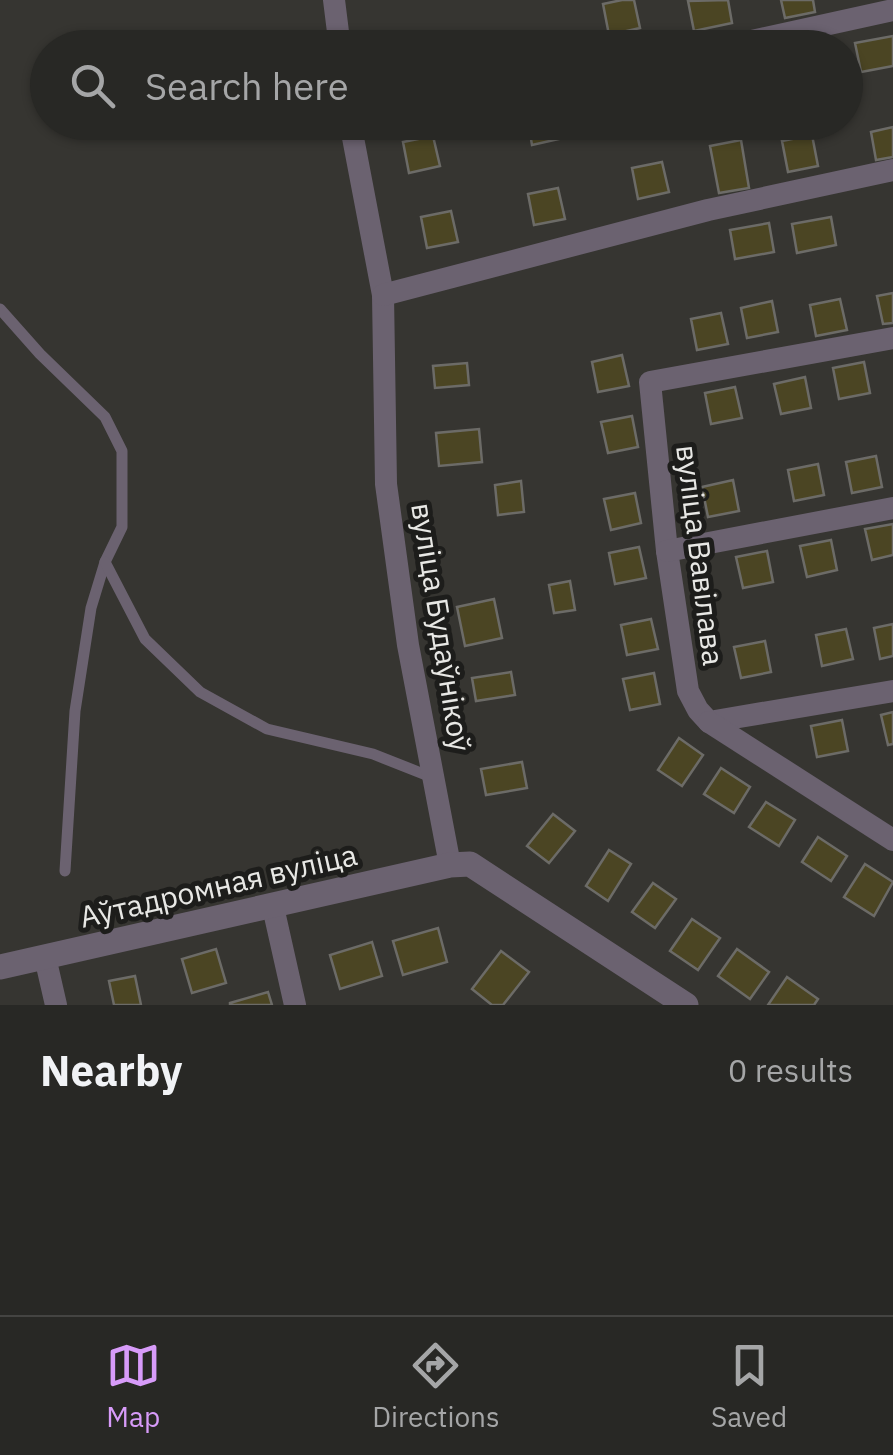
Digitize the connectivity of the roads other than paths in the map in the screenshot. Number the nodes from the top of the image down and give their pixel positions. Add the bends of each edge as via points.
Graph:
1 (334, 0) edge
2 (893, 10) edge
3 (338, 30) edge
4 (802, 30) edge
5 (359, 140) edge
6 (893, 170) edge
7 (383, 295) junction
8 (0, 309) edge
9 (893, 338) edge
10 (893, 508) edge
11 (667, 550) junction
12 (106, 562) junction
13 (893, 691) edge
14 (709, 722) junction
15 (434, 778) junction
16 (893, 840) edge
17 (450, 865) junction
18 (65, 871) dead end
19 (273, 907) junction
20 (45, 957) junction
21 (0, 967) edge
22 (56, 1005) edge
23 (295, 1005) edge
24 (686, 1005) edge

1 - 3 street
2 - 4 street
5 - 7 street, вуліца Будаўнікоў
6 - 7 street via 708,210
7 - 15 street, вуліца Будаўнікоў via 386,484
8 - 12 lane via 106,417 122,451 122,527
9 - 11 street, вуліца Вавілава via 650,382
10 - 11 street
11 - 14 street, вуліца Вавілава via 688,691
12 - 15 lane via 145,638 200,692 267,729 374,754
12 - 18 lane via 91,608 75,711
13 - 14 street
14 - 16 street
15 - 17 street, вуліца Будаўнікоў
17 - 19 street, Аўтадромная вуліца
17 - 24 street via 470,864 486,873
19 - 20 street, Аўтадромная вуліца
19 - 23 street
20 - 21 street, Аўтадромная вуліца
20 - 22 street

